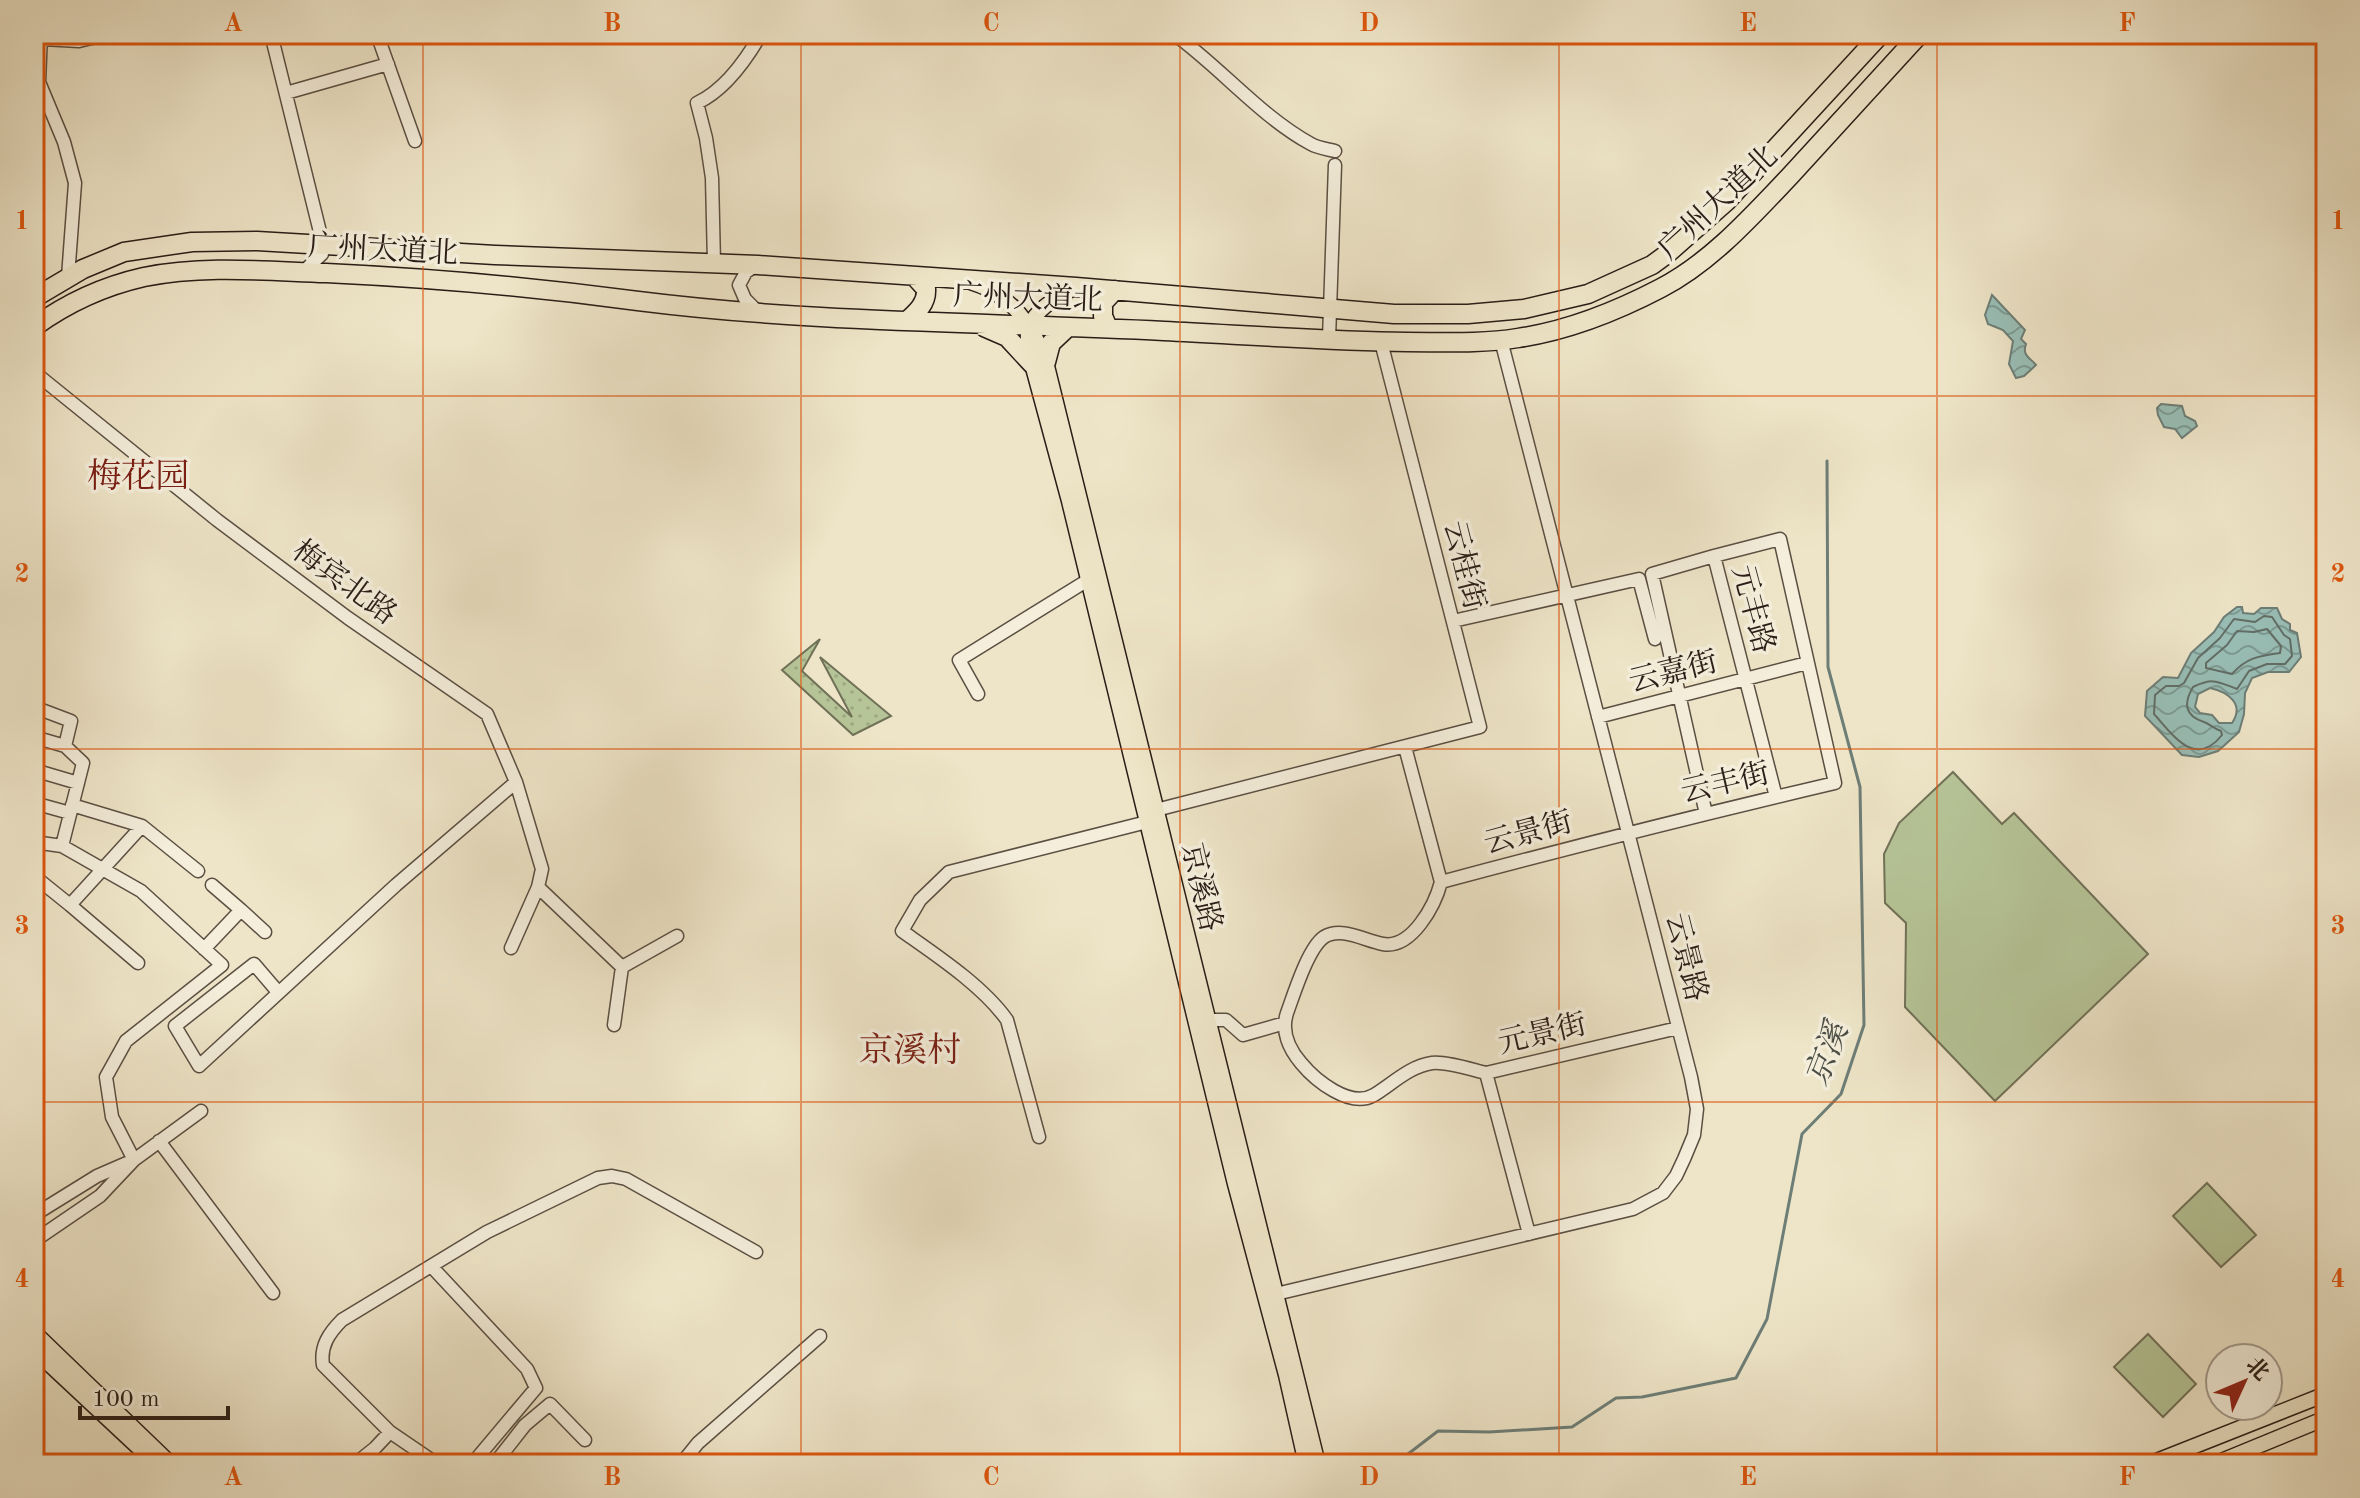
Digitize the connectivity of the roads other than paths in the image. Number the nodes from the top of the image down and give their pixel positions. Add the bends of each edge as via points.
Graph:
1 (108, 34) edge
2 (271, 34) edge
3 (377, 34) edge
4 (761, 34) edge
5 (1174, 34) edge
6 (1881, 34) edge
7 (1920, 34) edge
8 (40, 36) edge
9 (388, 64) junction
10 (286, 93) junction
11 (415, 141) dead end
12 (323, 244) junction
13 (714, 263) junction
14 (758, 265) junction
15 (303, 272) junction
16 (68, 277) junction
17 (915, 277) junction
18 (960, 280) junction
19 (1076, 287) junction
20 (1115, 290) junction
21 (34, 298) edge
22 (1329, 308) junction
23 (758, 312) junction
24 (907, 321) junction
25 (966, 322) junction
26 (1030, 325) junction
27 (34, 327) edge
28 (1068, 327) junction
29 (1108, 328) junction
30 (1329, 339) junction
31 (1501, 340) junction
32 (1381, 342) junction
33 (1039, 363) junction
34 (34, 372) edge
35 (1714, 556) junction
36 (1088, 580) junction
37 (1567, 596) junction
38 (1453, 621) junction
39 (1655, 639) dead end
40 (1807, 663) junction
41 (1746, 679) junction
42 (978, 694) dead end
43 (1681, 696) junction
44 (34, 707) edge
45 (1598, 717) junction
46 (34, 737) edge
47 (65, 746) junction
48 (1405, 747) junction
49 (34, 770) edge
50 (516, 782) junction
51 (78, 783) junction
52 (1835, 783) joint
53 (1776, 797) junction
54 (34, 803) edge
55 (71, 809) junction
56 (1706, 814) junction
57 (1152, 816) junction
58 (142, 826) junction
59 (1628, 832) junction
60 (34, 842) edge
61 (62, 846) junction
62 (101, 869) junction
63 (198, 871) dead end
64 (34, 876) edge
65 (1441, 882) junction
66 (212, 885) dead end
67 (538, 887) junction
68 (70, 905) junction
69 (241, 910) junction
70 (265, 932) dead end
71 (677, 936) dead end
72 (511, 948) dead end
73 (204, 949) junction
74 (138, 963) dead end
75 (622, 967) junction
76 (278, 992) junction
77 (1207, 1020) junction
78 (1285, 1023) junction
79 (614, 1025) dead end
80 (1678, 1028) junction
81 (1486, 1073) junction
82 (201, 1111) dead end
83 (1039, 1137) dead end
84 (159, 1141) junction
85 (134, 1160) junction
86 (34, 1215) edge
87 (1529, 1234) junction
88 (34, 1241) edge
89 (756, 1252) dead end
90 (431, 1266) junction
91 (273, 1293) dead end
92 (1276, 1294) junction
93 (34, 1332) edge
94 (820, 1336) dead end
95 (34, 1350) edge
96 (2326, 1394) edge
97 (2326, 1418) edge
98 (390, 1432) junction
99 (585, 1440) dead end
100 (482, 1453) junction
101 (2180, 1458) edge
102 (498, 1463) edge
103 (156, 1464) edge
104 (171, 1464) edge
105 (355, 1464) edge
106 (437, 1464) edge
107 (472, 1464) edge
108 (681, 1464) edge
109 (1306, 1464) edge
110 (1318, 1464) edge
111 (2149, 1464) edge
112 (2214, 1464) edge

1 - 8 street via 79,41
2 - 10 street
3 - 9 street
4 - 13 street via 728,79 697,103 712,178
5 - 22 street via 1275,119 1335,158
6 - 22 highway, 广州大道北 via 1727,201 1652,265 1588,294 1524,309 1444,315
7 - 31 highway, 广州大道北 via 1775,191 1697,265 1656,291 1603,313 1544,333
8 - 16 street via 39,82 75,183
9 - 10 street
9 - 11 street
10 - 12 street
12 - 13 highway, 广州大道北
12 - 15 street via 322,254
12 - 16 highway, 广州大道北 via 224,241 158,246 110,257
13 - 14 highway, 广州大道北
14 - 17 highway, 广州大道北
14 - 23 street via 739,285
15 - 23 highway, 广州大道北 via 503,284
15 - 27 highway, 广州大道北 via 216,270 140,278 77,300
16 - 21 highway, 广州大道北
17 - 18 highway, 广州大道北
17 - 24 highway via 927,295
18 - 19 highway, 广州大道北
18 - 26 main road, 京溪路 via 998,294
19 - 20 highway, 广州大道北
19 - 26 main road via 1051,301
20 - 22 highway, 广州大道北
20 - 29 highway via 1103,303
22 - 30 street
23 - 24 highway, 广州大道北
24 - 25 highway, 广州大道北
25 - 26 highway, 广州大道北
25 - 33 highway via 1007,337
26 - 28 highway, 广州大道北
26 - 33 main road, 京溪路 via 1041,346
28 - 29 highway, 广州大道北
28 - 33 highway
29 - 30 highway, 广州大道北
30 - 32 highway, 广州大道北
31 - 32 highway, 广州大道北
31 - 37 street, 云景路
32 - 38 street, 云桂街
33 - 36 main road, 京溪路
33 - 57 main road, 京溪路
34 - 50 street, 梅宾北路 via 229,529 487,714
35 - 40 street, 元丰路 via 1780,539
35 - 41 street, 元丰路
35 - 43 street via 1652,574
36 - 42 street via 959,660
36 - 57 main road, 京溪路
37 - 38 street
37 - 39 street via 1639,579
37 - 45 street, 云景路
38 - 48 street, 云桂街 via 1480,727
40 - 41 street, 云嘉街
40 - 52 street, 元丰路
41 - 43 street, 云嘉街
41 - 53 street, 元丰路
43 - 45 street, 云嘉街
43 - 56 street
44 - 47 street via 71,721
45 - 59 street, 云景路
46 - 47 street
47 - 51 street via 83,763
48 - 57 street, 云桂街
48 - 65 street
49 - 51 street
50 - 67 street, 梅宾北路 via 542,869
50 - 76 street
51 - 55 street
52 - 53 street, 云丰街
53 - 56 street, 云丰街
54 - 55 street
55 - 58 street
55 - 61 street
56 - 59 street, 云丰街
57 - 77 main road, 京溪路
57 - 83 street, 云桂街 via 949,872 920,900 902,931 946,962 1007,1020
57 - 109 main road, 京溪路 via 1235,1184
58 - 62 street
58 - 63 street
59 - 65 street, 云景街
59 - 80 street, 云景路
60 - 61 street
61 - 62 street
62 - 68 street
62 - 73 street via 141,891
64 - 68 street
65 - 78 street via 1419,928 1404,939 1386,945 1343,933 1326,936 1315,947
66 - 69 street
67 - 72 street
67 - 75 street
68 - 74 street
69 - 70 street
69 - 73 street
71 - 75 street
73 - 85 street via 222,965 126,1041 106,1077 112,1117
75 - 79 street
76 - 76 street via 199,1066 175,1026 254,964
77 - 78 street via 1226,1020 1243,1035
77 - 92 main road, 京溪路
78 - 81 street via 1298,1060 1331,1090 1349,1097 1370,1098 1402,1075 1433,1063
80 - 81 street, 元景街
80 - 87 street, 云景路 via 1697,1109 1694,1135 1676,1176 1663,1193 1633,1209
81 - 87 street, 元景街
82 - 84 street
84 - 85 street
84 - 91 street
85 - 86 street
85 - 88 street via 100,1196
87 - 92 street, 云景路
89 - 90 street via 612,1176 511,1219
90 - 98 street via 342,1320 327,1336 323,1365
90 - 100 street via 527,1369 536,1388
92 - 110 main road, 京溪路
93 - 104 main road
94 - 108 street
95 - 103 main road
96 - 101 main road
97 - 112 main road
98 - 105 street
98 - 106 street
99 - 102 street via 550,1404 525,1425
100 - 102 street
100 - 107 street
101 - 111 main road

